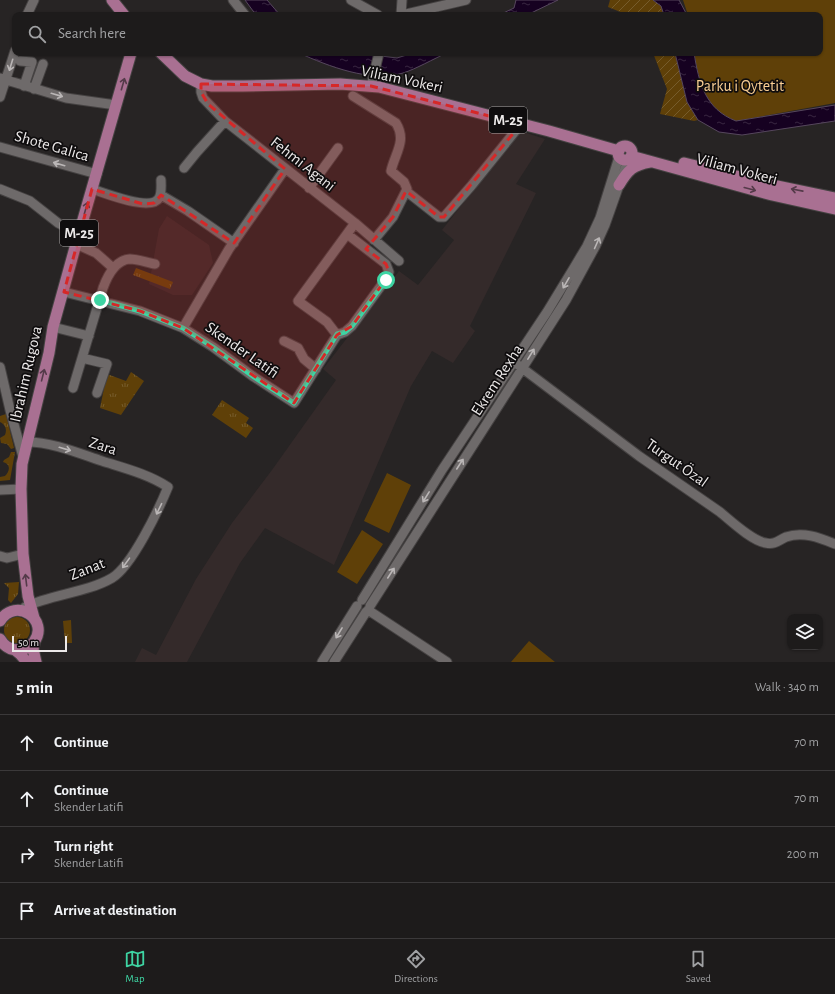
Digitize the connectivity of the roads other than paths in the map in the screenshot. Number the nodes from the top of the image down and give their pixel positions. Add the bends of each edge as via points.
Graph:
1 (34, 0) edge
2 (112, 0) edge
3 (233, 0) edge
4 (351, 0) edge
5 (402, 0) edge
6 (466, 0) edge
7 (28, 12) edge
8 (122, 12) edge
9 (243, 12) edge
10 (373, 12) edge
11 (402, 12) edge
12 (415, 12) edge
13 (13, 56) edge
14 (131, 56) edge
15 (164, 56) edge
16 (378, 56) edge
17 (20, 60) dead end
18 (43, 64) dead end
19 (3, 79) edge
20 (372, 83) junction
21 (202, 84) junction
22 (24, 86) junction
23 (34, 89) junction
24 (353, 96) dead end
25 (0, 97) edge
26 (116, 105) junction
27 (225, 121) junction
28 (521, 124) junction
29 (0, 147) edge
30 (338, 148) dead end
31 (625, 155) junction
32 (651, 162) junction
33 (184, 168) dead end
34 (285, 169) junction
35 (97, 174) junction
36 (162, 180) dead end
37 (619, 185) junction
38 (309, 188) junction
39 (0, 189) edge
40 (92, 189) junction
41 (406, 191) junction
42 (161, 195) junction
43 (835, 198) edge
44 (835, 209) edge
45 (355, 223) junction
46 (347, 234) junction
47 (77, 239) junction
48 (374, 240) junction
49 (234, 243) junction
50 (398, 261) dead end
51 (156, 264) dead end
52 (114, 268) junction
53 (64, 292) junction
54 (100, 300) junction
55 (53, 327) junction
56 (183, 328) junction
57 (337, 334) junction
58 (89, 336) junction
59 (284, 341) dead end
60 (82, 358) junction
61 (514, 362) junction
62 (0, 367) edge
63 (522, 368) junction
64 (316, 369) junction
65 (73, 388) dead end
66 (97, 393) dead end
67 (26, 442) junction
68 (23, 457) junction
69 (168, 487) joint
70 (21, 489) junction
71 (0, 490) edge
72 (835, 544) edge
73 (23, 554) junction
74 (0, 556) edge
75 (30, 604) junction
76 (365, 607) junction
77 (18, 610) junction
78 (1, 618) edge
79 (34, 618) junction
80 (0, 640) edge
81 (35, 640) junction
82 (15, 650) junction
83 (26, 662) edge
84 (36, 662) edge
85 (322, 662) edge
86 (334, 662) edge
87 (446, 662) edge

1 - 7 street
2 - 8 main road
3 - 9 street
4 - 10 street
5 - 11 street
6 - 12 street
13 -> 19 street
26 -> 14 main road, Ibrahim Rugova / M-25
15 - 21 main road, Viliam Vokeri / M-25 via 185,76
16 - 20 street
17 - 22 street via 32,62
18 - 23 street
19 - 22 street
19 - 25 street
20 - 21 main road, Viliam Vokeri / M-25 via 243,86
20 - 28 main road, Viliam Vokeri / M-25
21 - 27 street, Fehmi Agani via 203,98
22 - 23 street
23 -> 26 street via 66,98
24 - 41 street via 396,123 400,130 402,139 390,171 404,182
26 - 35 main road, Ibrahim Rugova / M-25
27 - 33 street
27 - 34 street, Fehmi Agani
28 - 31 main road, Viliam Vokeri / M-25
28 - 41 street via 444,217 439,217
35 -> 29 street, Shote Galica
30 - 38 street
31 - 32 main road, Viliam Vokeri / M-25
31 - 37 street, Ekrem Rexha
43 -> 31 main road, Viliam Vokeri / M-25
31 -> 61 street, Ekrem Rexha via 587,246
32 - 37 main road via 634,167
32 -> 44 main road, Viliam Vokeri / M-25 via 772,195
34 - 38 street, Fehmi Agani
34 - 49 street
35 - 40 main road, Ibrahim Rugova / M-25
36 - 42 street
63 -> 37 street, Ekrem Rexha via 586,266 605,225
38 - 45 street, Fehmi Agani
39 - 47 street via 30,201
40 - 42 street via 144,204 154,203
47 -> 40 main road, Ibrahim Rugova / M-25
41 - 48 street via 393,217
42 - 49 street
45 - 46 street
45 - 48 street, Fehmi Agani
46 - 57 street via 298,301 327,322
46 - 57 street via 386,264 389,272 386,280 352,326
47 - 52 street
47 - 53 main road, Ibrahim Rugova / M-25
48 - 50 street, Fehmi Agani
49 - 56 street
51 - 52 street via 129,259
52 - 54 street via 106,279
53 - 54 street, Skender Latifi
53 - 55 main road, Ibrahim Rugova / M-25
54 - 56 street, Skender Latifi via 140,311
54 - 58 street
55 - 58 street
67 -> 55 main road, Ibrahim Rugova / M-25 via 49,353
56 - 64 street, Skender Latifi via 294,403
57 - 64 street, Skender Latifi
58 - 60 street
59 - 64 street, Skender Latifi via 298,348 304,359
60 - 65 street
60 - 66 street via 107,364
61 - 63 street, Turgut Özal
61 -> 76 street, Ekrem Rexha via 442,470
62 - 68 street
63 - 72 street, Turgut Özal via 756,540 778,543 786,537 807,536
76 -> 63 street, Ekrem Rexha
67 - 68 main road, Ibrahim Rugova / M-25
67 -> 69 street, Zara via 40,442 85,455 158,481
68 - 70 main road, Ibrahim Rugova / M-25
69 -> 75 street, Zanat via 160,509 144,536 127,563 112,578
70 - 71 street
70 - 73 main road, Ibrahim Rugova / M-25
73 - 74 street via 7,558
75 -> 73 main road, Ibrahim Rugova / M-25
75 - 77 street, Zanat
75 - 79 main road, Ibrahim Rugova / M-25
76 -> 85 street, Ekrem Rexha
76 - 86 street, Ekrem Rexha
76 - 87 street
77 - 78 main road
77 - 79 main road via 27,612
79 - 81 main road, M-25 via 38,629
80 - 82 main road via 4,646
81 - 82 main road via 27,648
81 - 84 main road
82 - 83 main road

